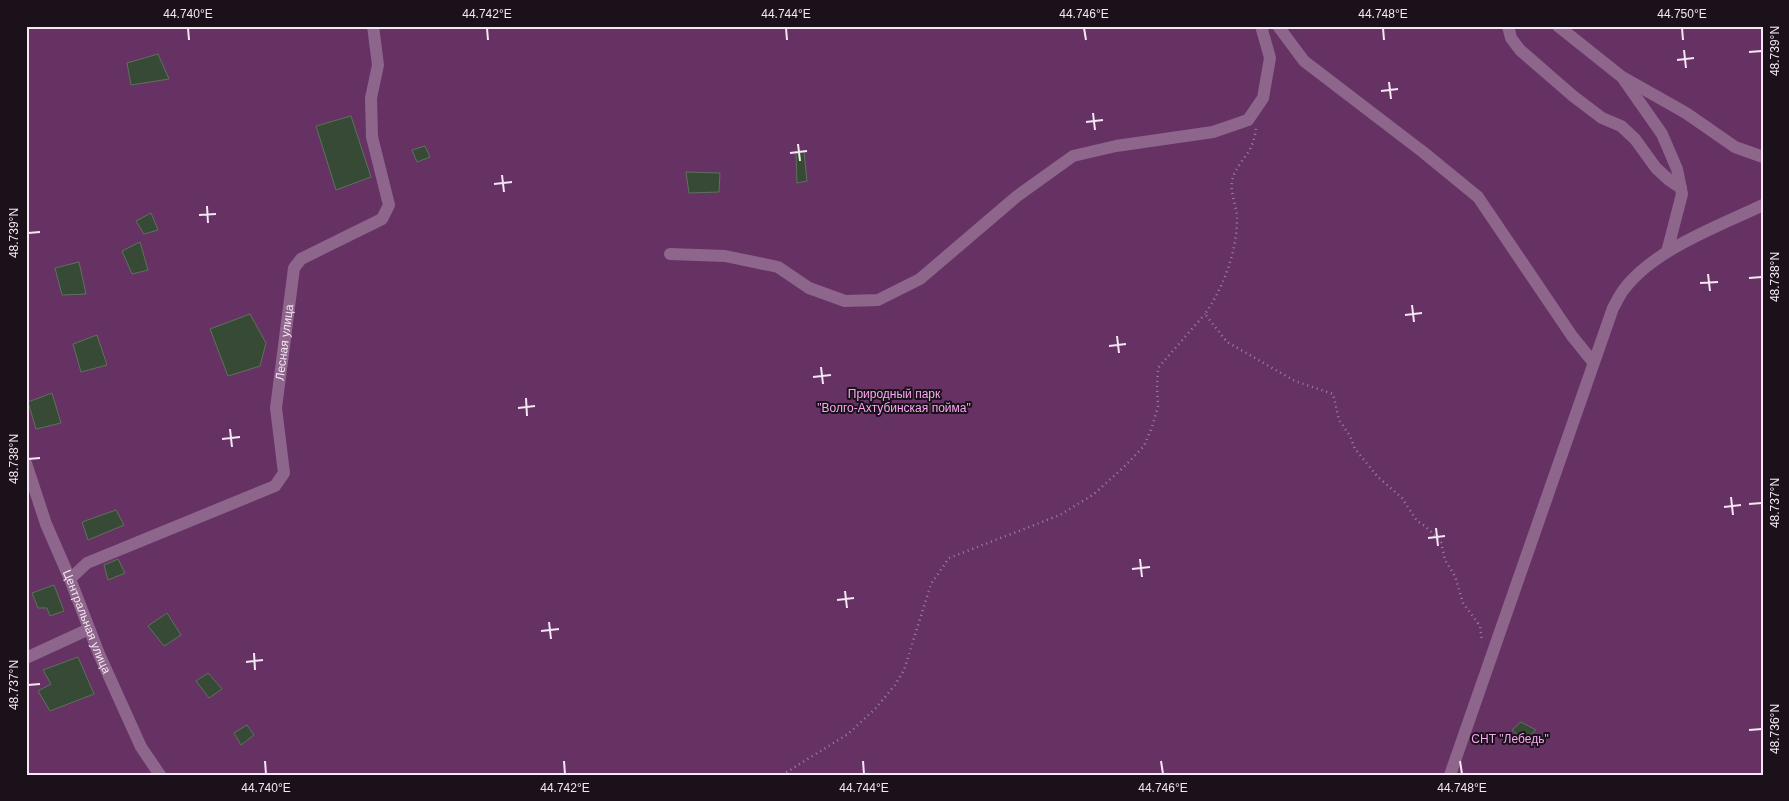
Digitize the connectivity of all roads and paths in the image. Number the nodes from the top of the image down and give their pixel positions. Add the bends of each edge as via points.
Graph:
1 (373, 26) edge
2 (1261, 26) edge
3 (1278, 26) edge
4 (1508, 26) edge
5 (1558, 26) edge
6 (1622, 77) junction
7 (1257, 108) junction
8 (1763, 157) edge
9 (1680, 188) junction
10 (1763, 205) edge
11 (1667, 252) junction
12 (670, 254) dead end
13 (1204, 314) junction
14 (1593, 362) junction
15 (26, 463) edge
16 (70, 579) junction
17 (89, 629) junction
18 (26, 658) edge
19 (1489, 663) junction
20 (160, 775) edge
21 (782, 775) edge
22 (1450, 775) edge

1 - 16 street, Лесная улица via 378,65 371,98 372,137 389,205 382,219 301,259 294,268 276,408 284,473 276,486 87,563
2 - 7 street via 1270,58 1263,98
3 - 14 street via 1304,62 1478,197
4 - 9 street via 1511,38 1520,50 1602,118 1621,126 1656,168
5 - 6 street
6 - 8 street via 1686,113 1735,147
6 - 9 street via 1662,134 1677,169
7 - 12 street via 1248,120 1213,132 1116,146 1073,156 1016,197 920,279 878,300 845,301 809,288 778,267 725,256
7 - 13 path via 1257,125 1250,149 1232,179 1237,218 1231,259 1223,281
9 - 11 street via 1682,194
10 - 11 street
11 - 14 street via 1624,288
13 - 19 path via 1227,342 1295,380 1334,394 1339,420 1355,448 1378,477 1402,498 1417,521 1441,542 1463,603 1480,626
13 - 21 path via 1158,368 1158,406 1144,446 1094,494 1060,514 950,558 930,584 904,670 895,686 848,734
14 - 19 street
15 - 16 street, Центральная улица via 46,524
16 - 17 street, Центральная улица
17 - 18 street
17 - 20 street, Центральная улица via 141,747
19 - 22 street

